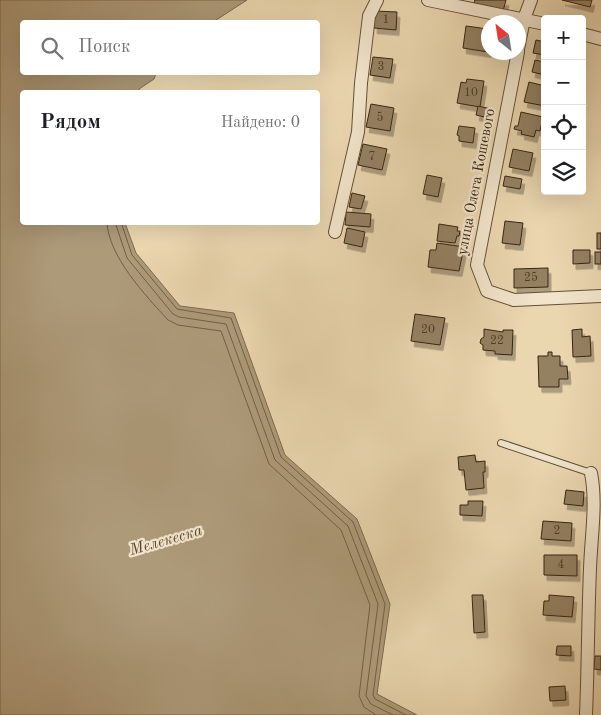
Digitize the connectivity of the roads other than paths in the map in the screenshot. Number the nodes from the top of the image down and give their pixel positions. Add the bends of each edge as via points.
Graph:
1 (377, 0) edge
2 (428, 0) edge
3 (531, 0) edge
4 (504, 15) edge
5 (525, 15) edge
6 (526, 19) edge
7 (541, 23) edge
8 (586, 35) edge
9 (601, 39) edge
10 (516, 60) edge
11 (335, 232) dead end
12 (601, 296) edge
13 (501, 442) dead end
14 (591, 473) joint
15 (595, 568) edge
16 (586, 715) edge

1 - 11 street via 369,16 358,132
2 - 4 street
3 - 5 street, улица Олега Кошевого
6 - 7 street
8 - 9 street
10 - 12 street, улица Олега Кошевого via 478,265 487,292 514,300
13 - 14 lane
14 - 15 street via 594,483
15 - 16 street

